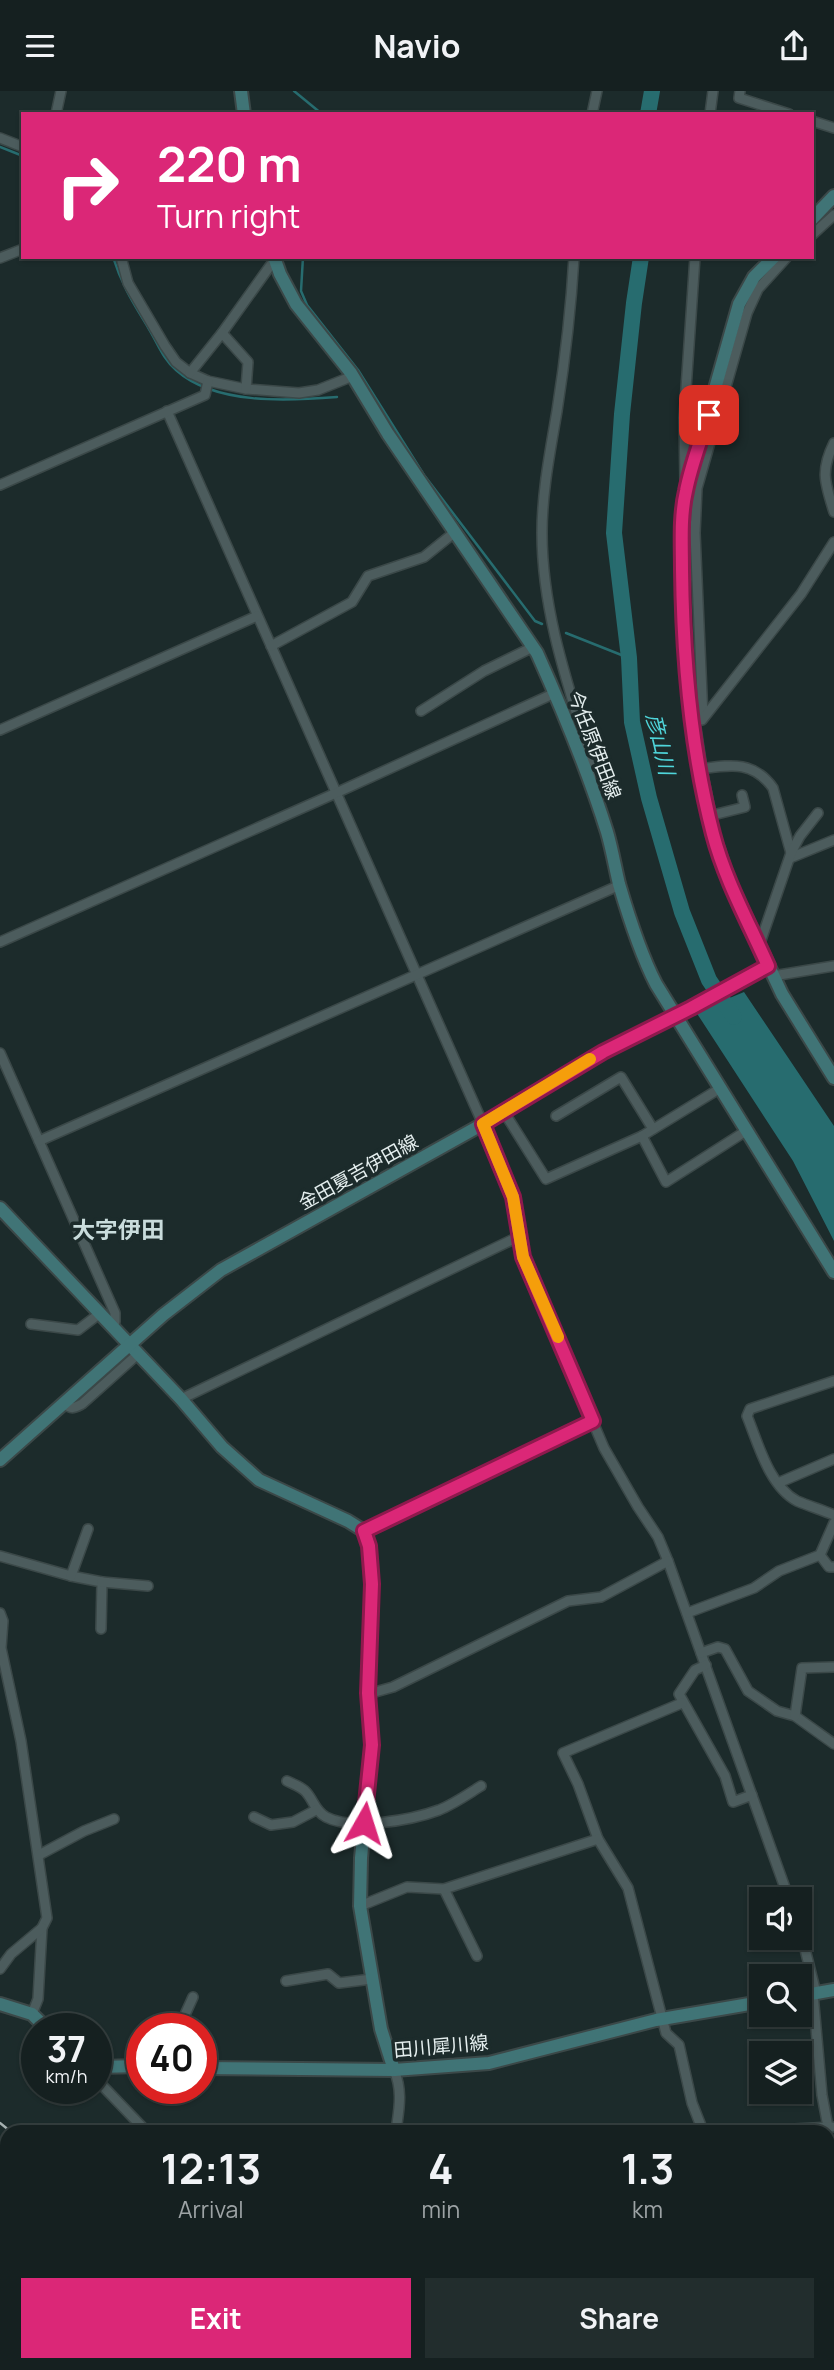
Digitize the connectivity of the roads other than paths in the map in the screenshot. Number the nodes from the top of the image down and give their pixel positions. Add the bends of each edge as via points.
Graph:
1 (61, 91) edge
2 (241, 91) edge
3 (597, 91) edge
4 (713, 91) edge
5 (740, 91) edge
6 (56, 112) edge
7 (244, 112) edge
8 (592, 112) edge
9 (710, 112) edge
10 (783, 112) edge
11 (814, 122) edge
12 (834, 128) edge
13 (0, 138) edge
14 (21, 146) edge
15 (834, 196) edge
16 (834, 215) edge
17 (814, 217) edge
18 (814, 233) edge
19 (21, 250) edge
20 (0, 258) edge
21 (122, 259) edge
22 (273, 259) edge
23 (274, 259) edge
24 (573, 259) edge
25 (695, 259) edge
26 (772, 259) edge
27 (785, 259) edge
28 (222, 333) junction
29 (190, 373) junction
30 (353, 376) junction
31 (208, 382) junction
32 (246, 389) junction
33 (167, 411) junction
34 (834, 443) edge
35 (0, 485) edge
36 (686, 491) junction
37 (834, 512) edge
38 (455, 532) junction
39 (834, 542) edge
40 (257, 616) junction
41 (271, 646) junction
42 (533, 647) junction
43 (555, 693) junction
44 (421, 711) dead end
45 (703, 718) junction
46 (694, 729) junction
47 (0, 730) edge
48 (700, 769) junction
49 (589, 782) junction
50 (336, 793) junction
51 (742, 795) dead end
52 (818, 813) dead end
53 (709, 816) junction
54 (834, 840) edge
55 (791, 856) junction
56 (620, 885) junction
57 (0, 941) edge
58 (759, 946) junction
59 (834, 966) edge
60 (767, 971) junction
61 (416, 973) junction
62 (675, 1016) junction
63 (1, 1058) edge
64 (834, 1079) edge
65 (719, 1089) junction
66 (504, 1112) junction
67 (556, 1116) dead end
68 (483, 1124) junction
69 (653, 1129) junction
70 (746, 1131) junction
71 (642, 1136) junction
72 (39, 1141) junction
73 (0, 1208) edge
74 (518, 1237) junction
75 (834, 1272) edge
76 (99, 1314) junction
77 (31, 1324) dead end
78 (110, 1326) junction
79 (133, 1350) junction
80 (834, 1381) edge
81 (181, 1399) junction
82 (593, 1421) junction
83 (834, 1459) edge
84 (0, 1460) edge
85 (778, 1483) junction
86 (834, 1515) edge
87 (834, 1523) edge
88 (89, 1529) dead end
89 (364, 1531) junction
90 (820, 1555) junction
91 (0, 1556) edge
92 (668, 1561) junction
93 (834, 1567) edge
94 (71, 1576) junction
95 (102, 1582) junction
96 (148, 1586) dead end
97 (687, 1613) junction
98 (0, 1614) edge
99 (101, 1629) dead end
100 (701, 1653) junction
101 (706, 1665) junction
102 (834, 1667) edge
103 (368, 1693) junction
104 (682, 1703) junction
105 (795, 1716) junction
106 (834, 1744) edge
107 (287, 1781) dead end
108 (481, 1786) dead end
109 (752, 1795) junction
110 (316, 1810) junction
111 (254, 1817) dead end
112 (114, 1819) dead end
113 (364, 1823) junction
114 (598, 1839) junction
115 (39, 1855) junction
116 (785, 1887) edge
117 (444, 1889) junction
118 (360, 1906) junction
119 (42, 1928) junction
120 (477, 1956) dead end
121 (0, 1969) edge
122 (372, 1979) junction
123 (286, 1981) dead end
124 (834, 1990) edge
125 (812, 1994) edge
126 (193, 1997) dead end
127 (0, 2004) edge
128 (749, 2004) edge
129 (29, 2013) edge
130 (32, 2013) edge
131 (186, 2013) edge
132 (812, 2017) edge
133 (663, 2019) junction
134 (217, 2067) edge
135 (394, 2070) junction
136 (112, 2096) edge
137 (140, 2125) edge
138 (397, 2125) edge
139 (701, 2125) edge
140 (830, 2125) edge

1 - 6 street
2 - 7 main road
3 - 8 street
4 - 9 street
5 - 10 street via 739,98
11 - 12 street
13 - 14 street
15 - 17 main road
16 - 18 street
19 - 20 street
21 - 29 street via 128,283 165,346
22 - 28 street
23 - 30 main road, 今任原伊田線 via 296,304
24 - 49 street via 570,321 543,497 542,535 545,586 559,655 593,767
25 - 36 street via 684,418
26 - 36 main road via 754,277 739,304
27 - 45 street via 758,289 747,313 697,488
28 - 29 street
28 - 32 street via 248,362
29 - 31 street
30 - 32 street via 299,393
30 - 38 main road, 今任原伊田線
31 - 32 street
31 - 33 street via 205,395
33 - 35 street
33 - 40 street
34 - 37 street via 824,479
36 - 46 main road via 683,626
38 - 41 street via 424,557 368,576 352,602
38 - 42 main road, 今任原伊田線
39 - 45 street via 801,594
40 - 41 street
40 - 47 street
41 - 50 street
42 - 43 main road, 今任原伊田線
42 - 44 street
43 - 49 main road, 今任原伊田線
43 - 50 street
45 - 46 street
46 - 48 main road
48 - 53 main road
48 - 55 street via 735,764 767,779
49 - 56 main road, 今任原伊田線
50 - 57 street
50 - 61 street
51 - 53 street via 745,807
52 - 55 street
53 - 58 main road via 729,881
54 - 55 street
55 - 58 street
56 - 61 street
56 - 62 main road, 今任原伊田線 via 645,962
58 - 60 main road
59 - 60 street
60 - 62 main road, 金田夏吉伊田線
60 - 64 main road
61 - 68 street
61 - 72 street
62 - 65 main road, 今任原伊田線
62 - 66 main road, 金田夏吉伊田線 via 603,1052
63 - 72 street
65 - 69 street
65 - 70 main road, 今任原伊田線
66 - 68 main road, 金田夏吉伊田線
66 - 71 street via 546,1179
67 - 69 street via 621,1077
68 - 74 street via 513,1197
68 - 79 main road, 金田夏吉伊田線 via 221,1270 163,1315
69 - 71 street
70 - 71 street via 666,1182
70 - 75 main road, 今任原伊田線
72 - 78 street via 115,1313
73 - 76 main road
74 - 81 street
74 - 82 street
76 - 77 street via 78,1330
76 - 78 main road
78 - 79 main road
79 - 81 main road
79 - 84 main road, 金田夏吉伊田線
80 - 85 street via 750,1409 747,1416 756,1445
81 - 89 main road via 259,1481
82 - 89 street
82 - 92 street
83 - 85 street
85 - 86 street via 794,1499
87 - 90 street
88 - 94 street
89 - 103 main road via 372,1584
90 - 93 street
90 - 97 street via 779,1571 754,1588
91 - 94 street
92 - 97 street
92 - 103 street via 601,1597 568,1601 393,1687
94 - 95 street
95 - 96 street
95 - 99 street
97 - 100 street
98 - 115 street via 1,1648 22,1741
100 - 101 street
100 - 105 street via 725,1649 748,1691 777,1711
101 - 104 street via 695,1670 681,1688
101 - 109 street
102 - 105 street via 802,1668
103 - 113 main road via 372,1745
104 - 109 street via 725,1776 733,1802
104 - 114 street via 563,1753
105 - 106 street
107 - 110 street via 305,1790
108 - 113 street via 418,1817
109 - 116 street
110 - 111 street via 293,1822 271,1825
110 - 113 street via 334,1821
112 - 115 street
113 - 118 main road
114 - 117 street
114 - 133 street via 628,1888
115 - 119 street via 47,1918
117 - 118 street via 407,1887
117 - 120 street
118 - 122 main road
119 - 121 street
119 - 130 street via 38,1999
122 - 123 street via 340,1983 328,1974
122 - 135 main road
124 - 125 main road
126 - 131 street
127 - 129 main road
128 - 133 main road, 田川犀川線
132 - 140 street
133 - 135 main road, 田川犀川線 via 489,2063
133 - 139 street via 666,2033 679,2045
134 - 135 main road, 田川犀川線
135 - 138 street via 400,2084
136 - 137 street

